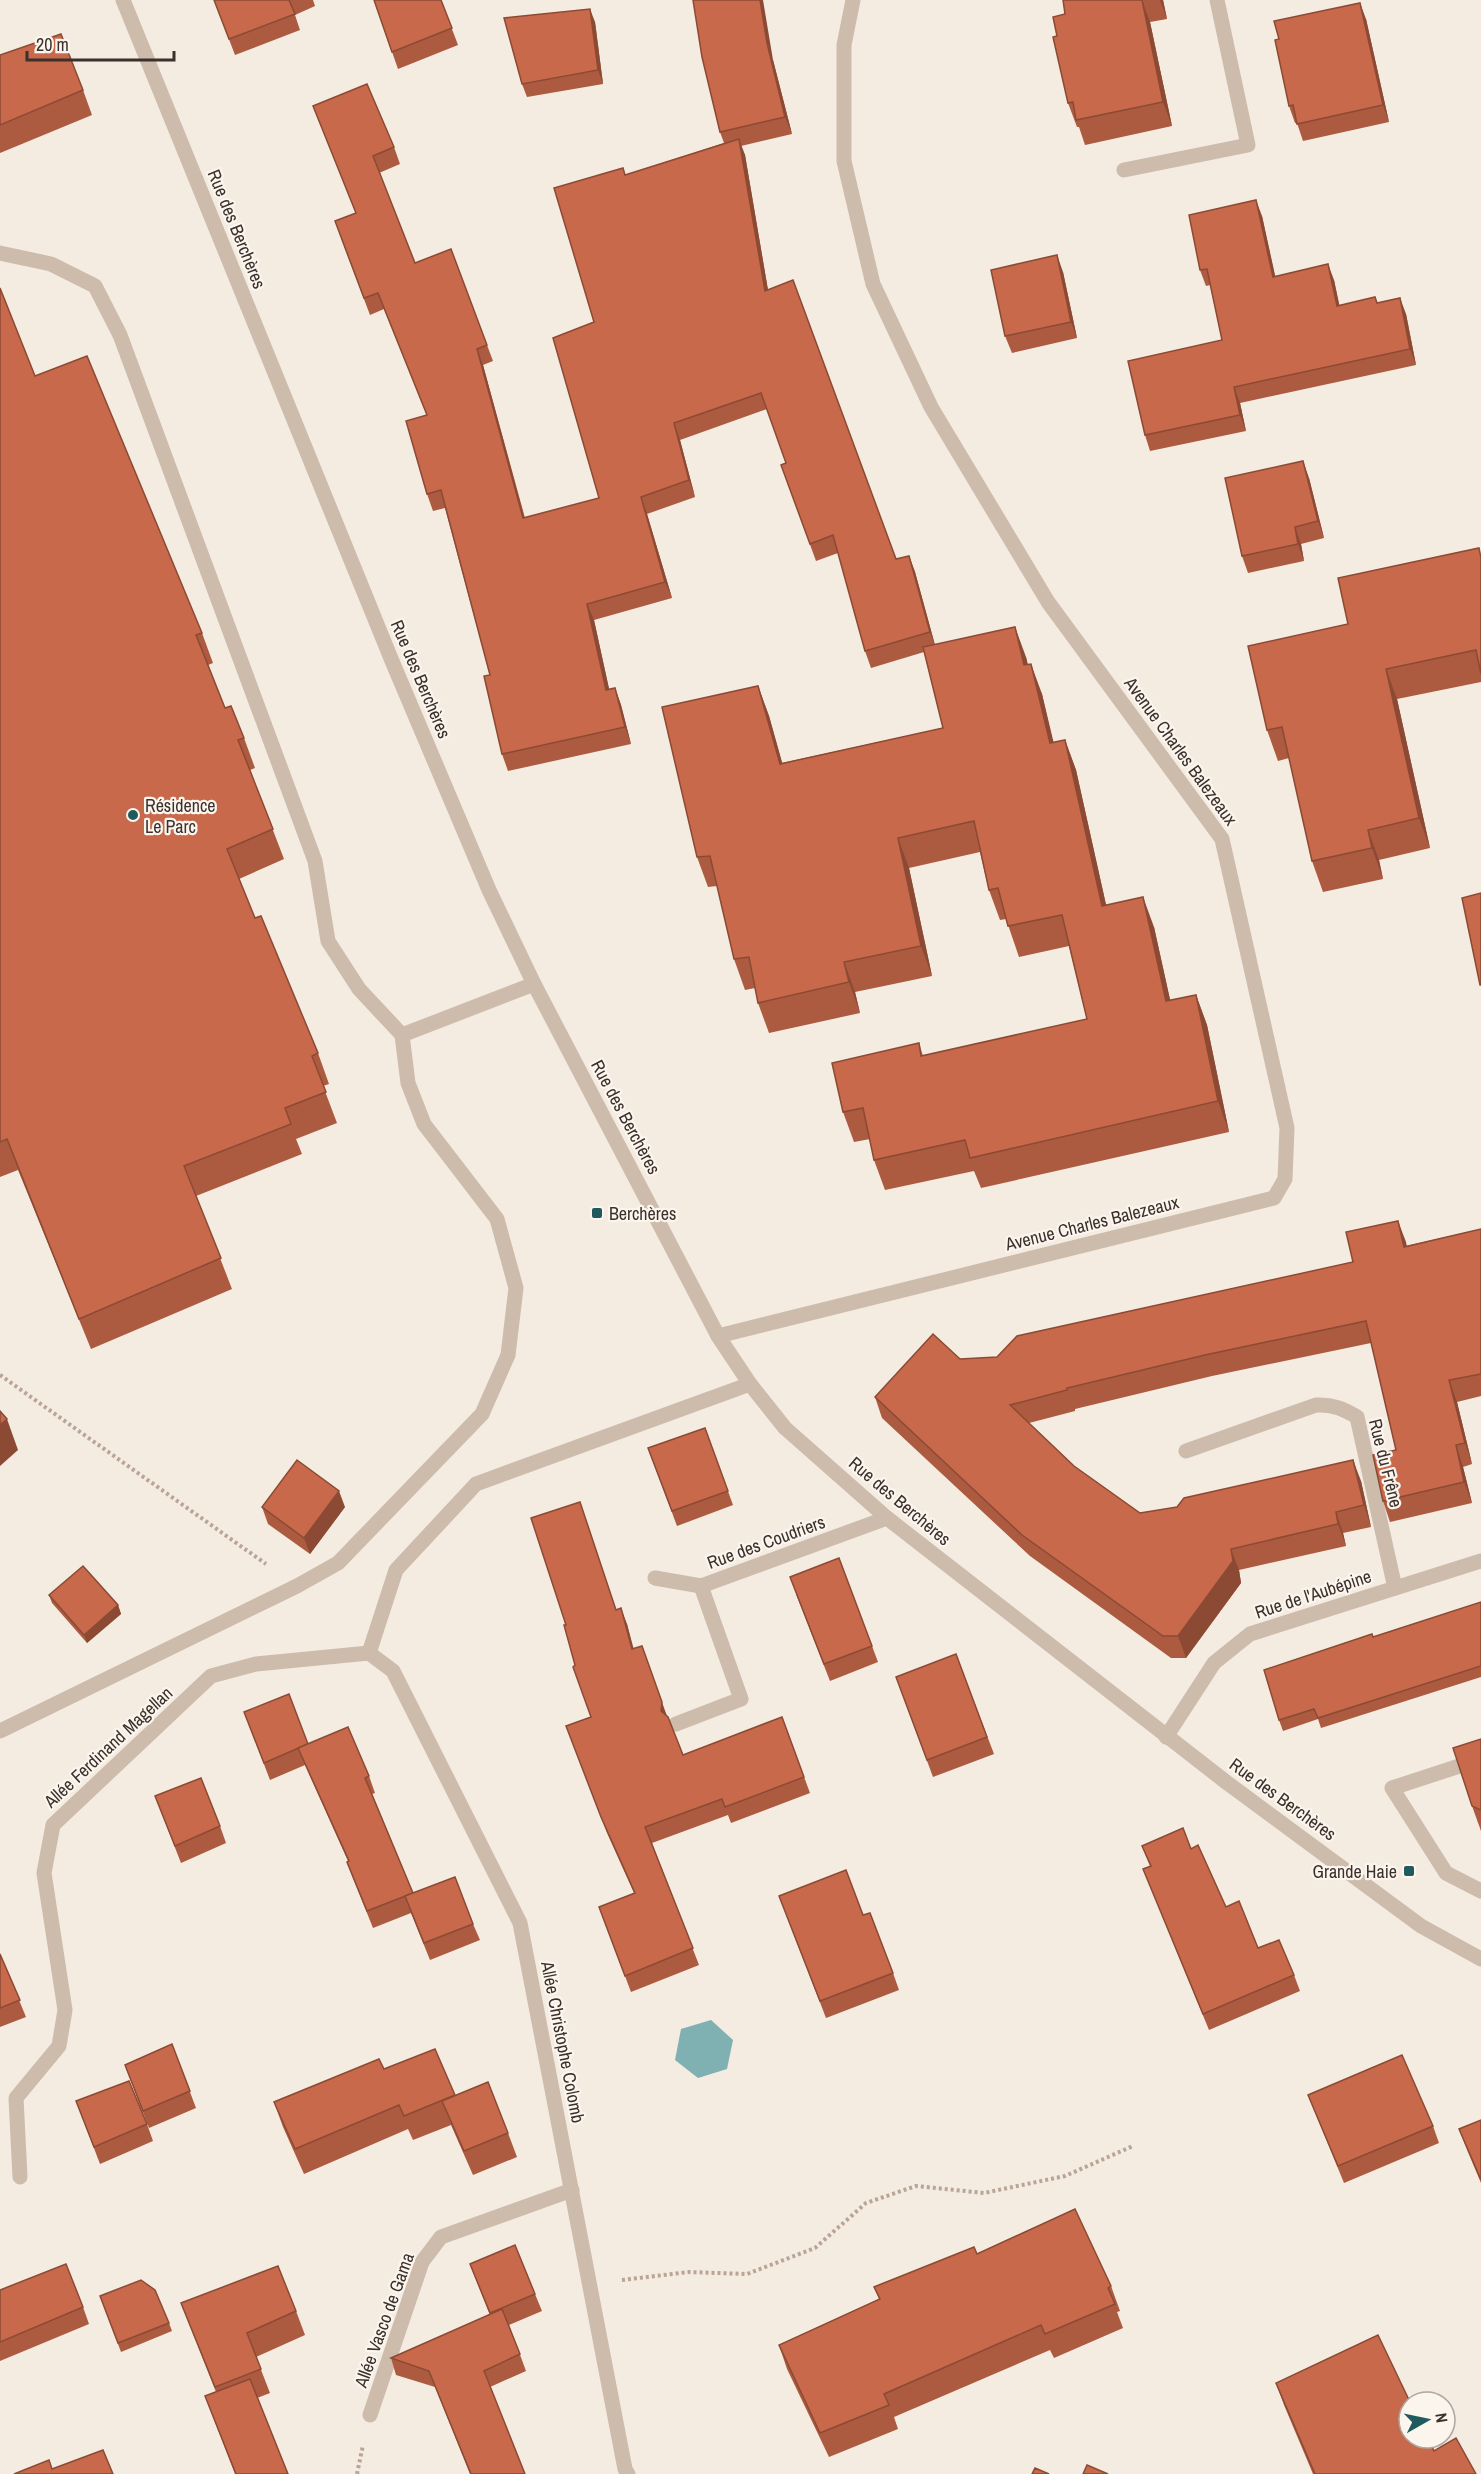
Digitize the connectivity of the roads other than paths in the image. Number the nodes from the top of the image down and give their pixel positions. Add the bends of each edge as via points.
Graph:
1 (123, 0) edge
2 (853, 0) edge
3 (1217, 0) edge
4 (1124, 170) dead end
5 (0, 253) edge
6 (534, 984) junction
7 (402, 1035) junction
8 (718, 1336) junction
9 (750, 1384) junction
10 (1186, 1451) dead end
11 (887, 1518) junction
12 (1481, 1562) edge
13 (655, 1578) dead end
14 (701, 1586) junction
15 (1395, 1588) junction
16 (369, 1653) junction
17 (676, 1724) dead end
18 (0, 1731) edge
19 (1166, 1737) junction
20 (1481, 1759) edge
21 (1481, 1891) edge
22 (1481, 1959) edge
23 (20, 2177) dead end
24 (572, 2190) junction
25 (370, 2415) dead end
26 (628, 2474) edge

1 - 6 street, Rue des Berchères via 392,661 489,890
2 - 8 street, Avenue Charles Balezeaux via 844,45 844,160 873,284 931,407 1048,602 1222,839 1287,1128 1285,1179 1274,1198
3 - 4 street via 1248,145
5 - 7 street via 51,264 95,286 115,325 315,861 328,941 359,989
6 - 7 street
6 - 8 street, Rue des Berchères
7 - 18 street via 408,1083 424,1124 497,1219 516,1288 508,1355 482,1414 338,1563
8 - 9 street, Rue des Berchères
9 - 11 street, Rue des Berchères via 785,1428
9 - 16 street via 476,1484 396,1570
10 - 15 street, Rue du Frêne via 1316,1405 1329,1405 1357,1417
11 - 14 street, Rue des Coudriers
11 - 19 street, Rue des Berchères
12 - 15 street, Rue de l'Aubépine
13 - 14 street
14 - 17 street, Rue des Coudriers via 741,1699
15 - 19 street, Rue de l'Aubépine via 1250,1634 1214,1663
16 - 23 street, Allée Ferdinand Magellan via 256,1664 211,1676 53,1825 44,1873 65,2010 60,2046 16,2098
16 - 24 street, Allée Christophe Colomb via 393,1671 520,1923
19 - 22 street, Rue des Berchères via 1421,1926
20 - 21 street via 1392,1788 1446,1873
24 - 25 street, Allée Vasco de Gama via 441,2237 422,2262
24 - 26 street, Allée Christophe Colomb

